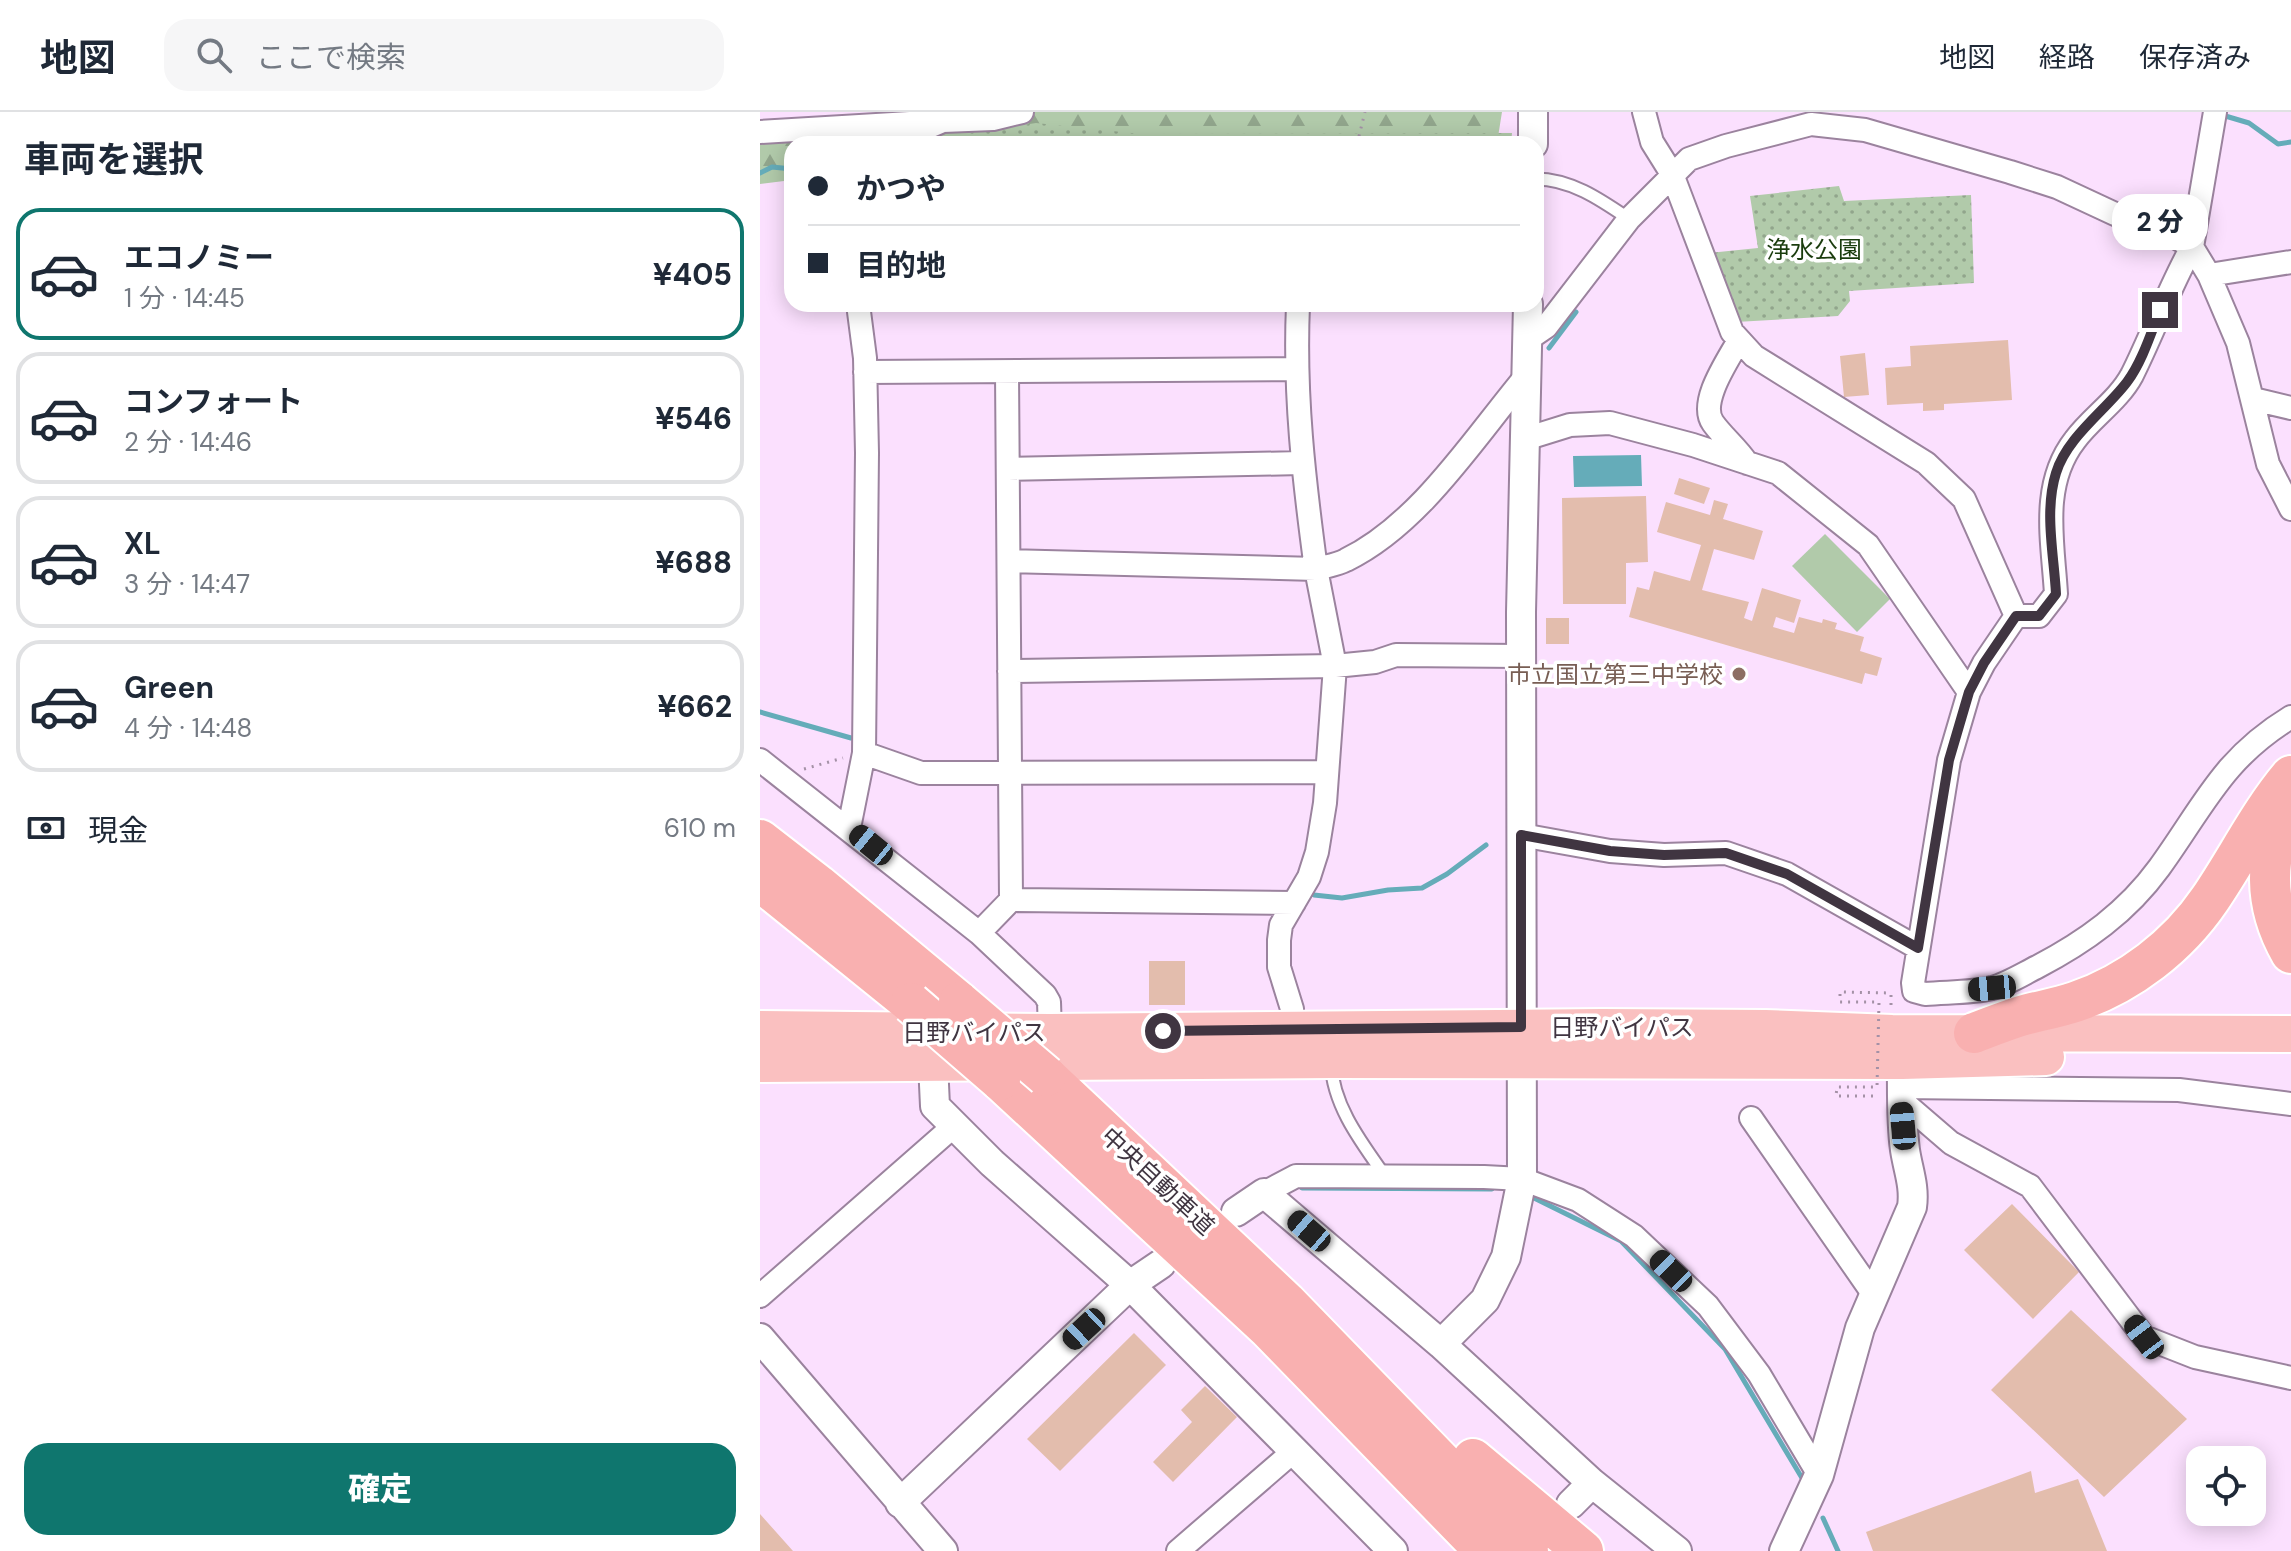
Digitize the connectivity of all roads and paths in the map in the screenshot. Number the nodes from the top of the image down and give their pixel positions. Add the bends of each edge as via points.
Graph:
1 (1022, 112) edge
2 (1365, 112) edge
3 (1533, 112) edge
4 (1644, 112) edge
5 (2215, 112) edge
6 (850, 118) edge
7 (943, 121) junction
8 (760, 132) edge
9 (908, 136) edge
10 (1359, 136) edge
11 (1533, 136) edge
12 (1672, 174) junction
13 (1544, 179) edge
14 (1629, 219) junction
15 (2192, 247) junction
16 (2291, 262) edge
17 (2209, 275) junction
18 (859, 312) edge
19 (1298, 312) edge
20 (1528, 312) edge
21 (1527, 340) junction
22 (1739, 340) junction
23 (1295, 369) junction
24 (865, 372) junction
25 (1007, 373) junction
26 (1526, 376) junction
27 (2253, 399) junction
28 (2291, 408) edge
29 (1525, 439) junction
30 (1301, 463) junction
31 (1747, 463) junction
32 (1008, 469) junction
33 (2291, 509) edge
34 (1009, 561) junction
35 (1316, 569) junction
36 (2016, 616) junction
37 (1521, 656) junction
38 (1335, 666) junction
39 (1009, 671) junction
40 (1969, 692) junction
41 (2291, 717) edge
42 (864, 753) junction
43 (760, 760) edge
44 (1326, 772) junction
45 (1010, 774) junction
46 (781, 775) junction
47 (2291, 776) edge
48 (2291, 806) edge
49 (849, 828) junction
50 (1521, 835) junction
51 (760, 840) edge
52 (760, 881) edge
53 (1011, 900) junction
54 (1294, 903) junction
55 (979, 933) junction
56 (1918, 948) junction
57 (2291, 953) edge
58 (1891, 993) dead end
59 (760, 1029) edge
60 (1293, 1029) junction
61 (1050, 1032) junction
62 (1974, 1033) junction
63 (2291, 1034) edge
64 (1521, 1044) junction
65 (2291, 1055) edge
66 (1331, 1060) junction
67 (933, 1063) junction
68 (760, 1064) edge
69 (1894, 1086) junction
70 (2291, 1104) edge
71 (1751, 1118) dead end
72 (955, 1125) junction
73 (1385, 1176) junction
74 (1522, 1179) junction
75 (1264, 1193) junction
76 (1236, 1212) dead end
77 (1161, 1264) dead end
78 (1130, 1285) junction
79 (1874, 1295) junction
80 (760, 1296) edge
81 (1286, 1302) junction
82 (760, 1338) edge
83 (1441, 1344) junction
84 (2291, 1378) edge
85 (1294, 1451) junction
86 (1819, 1475) junction
87 (1592, 1483) junction
88 (900, 1503) junction
89 (1571, 1504) dead end
90 (943, 1551) edge
91 (1178, 1551) edge
92 (1393, 1551) edge
93 (1485, 1551) edge
94 (1528, 1551) edge
95 (1583, 1551) edge
96 (1677, 1551) edge
97 (1784, 1551) edge

1 - 7 street
2 - 10 path
3 - 11 street
4 - 12 street via 1652,142
5 - 15 street
6 - 7 street
6 - 8 street
7 - 9 street
12 - 14 street
12 - 15 street via 1689,159 1811,124 1865,130 2057,187 2162,229
12 - 22 street
13 - 14 lane via 1597,197
14 - 21 street via 1546,327
15 - 17 street
15 - 36 street via 2130,378 2074,440 2057,470 2050,500 2056,594 2039,616
16 - 17 street
17 - 27 street via 2238,343
18 - 24 street
19 - 23 street
20 - 21 street
21 - 26 street
22 - 31 street via 1708,407 1710,420
22 - 36 street via 1754,356 1926,463 1964,499
23 - 25 street
23 - 30 street
24 - 25 street
24 - 42 street
25 - 32 street
26 - 29 street
26 - 35 street via 1400,524 1345,561
27 - 28 street
27 - 33 street via 2268,464
29 - 31 street via 1570,425 1610,423
29 - 37 street
30 - 32 street
30 - 35 street
31 - 40 street via 1778,473 1868,545
32 - 34 street
34 - 35 street
34 - 39 street
35 - 38 street
36 - 40 street
37 - 38 street via 1396,655
37 - 50 street
38 - 39 street
38 - 44 street
39 - 45 street
40 - 56 street via 1949,760
41 - 56 street via 2267,732 2215,782 2145,887 2075,946 1992,988 1925,994 1914,991
42 - 45 street via 921,773
42 - 46 path
42 - 49 street
43 - 46 street
44 - 45 street
44 - 54 street via 1317,852
45 - 53 street
46 - 49 street
47 - 62 highway via 2210,899 2171,945 2100,992
48 - 57 highway via 2274,844 2269,877 2274,918
49 - 55 street
50 - 56 street via 1610,851 1726,853 1787,874
50 - 64 street
51 - 81 highway, 中央自動車道, bridge via 1046,1076
52 - 93 highway, 中央自動車道, bridge via 1000,1080 1268,1328
53 - 54 street
53 - 55 street
54 - 60 street via 1281,925 1278,953
55 - 61 street via 1045,995
58 - 69 path, bridge via 1840,992 1840,1002 1879,1002 1877,1087 1837,1087 1836,1096
59 - 61 highway, 日野バイパス
60 - 61 highway, 日野バイパス
60 - 64 highway, 日野バイパス
62 - 63 highway, 日野バイパス
62 - 64 highway, 日野バイパス via 1752,1028
64 - 66 highway, 日野バイパス
64 - 69 highway, 日野バイパス
64 - 74 street
65 - 69 highway, 日野バイパス via 2097,1055
66 - 67 highway, 日野バイパス
66 - 73 lane via 1332,1084 1356,1136
67 - 68 highway, 日野バイパス
67 - 72 street via 935,1106
69 - 70 street via 2179,1090
69 - 79 street via 1914,1189 1912,1207
69 - 84 street via 1951,1143 2030,1186 2144,1337 2195,1357
71 - 79 street
72 - 78 street
72 - 80 street
73 - 74 street
73 - 75 street via 1296,1176
74 - 83 street via 1506,1257 1485,1300
74 - 86 street via 1578,1200 1634,1236 1708,1306 1759,1374
75 - 76 street
75 - 83 street
77 - 78 street
78 - 85 street
78 - 88 street
79 - 86 street
81 - 94 highway, 中央自動車道
81 - 95 highway
82 - 88 street
83 - 87 street
85 - 91 street
85 - 92 street
86 - 97 street
87 - 89 street
87 - 96 street
88 - 90 street

